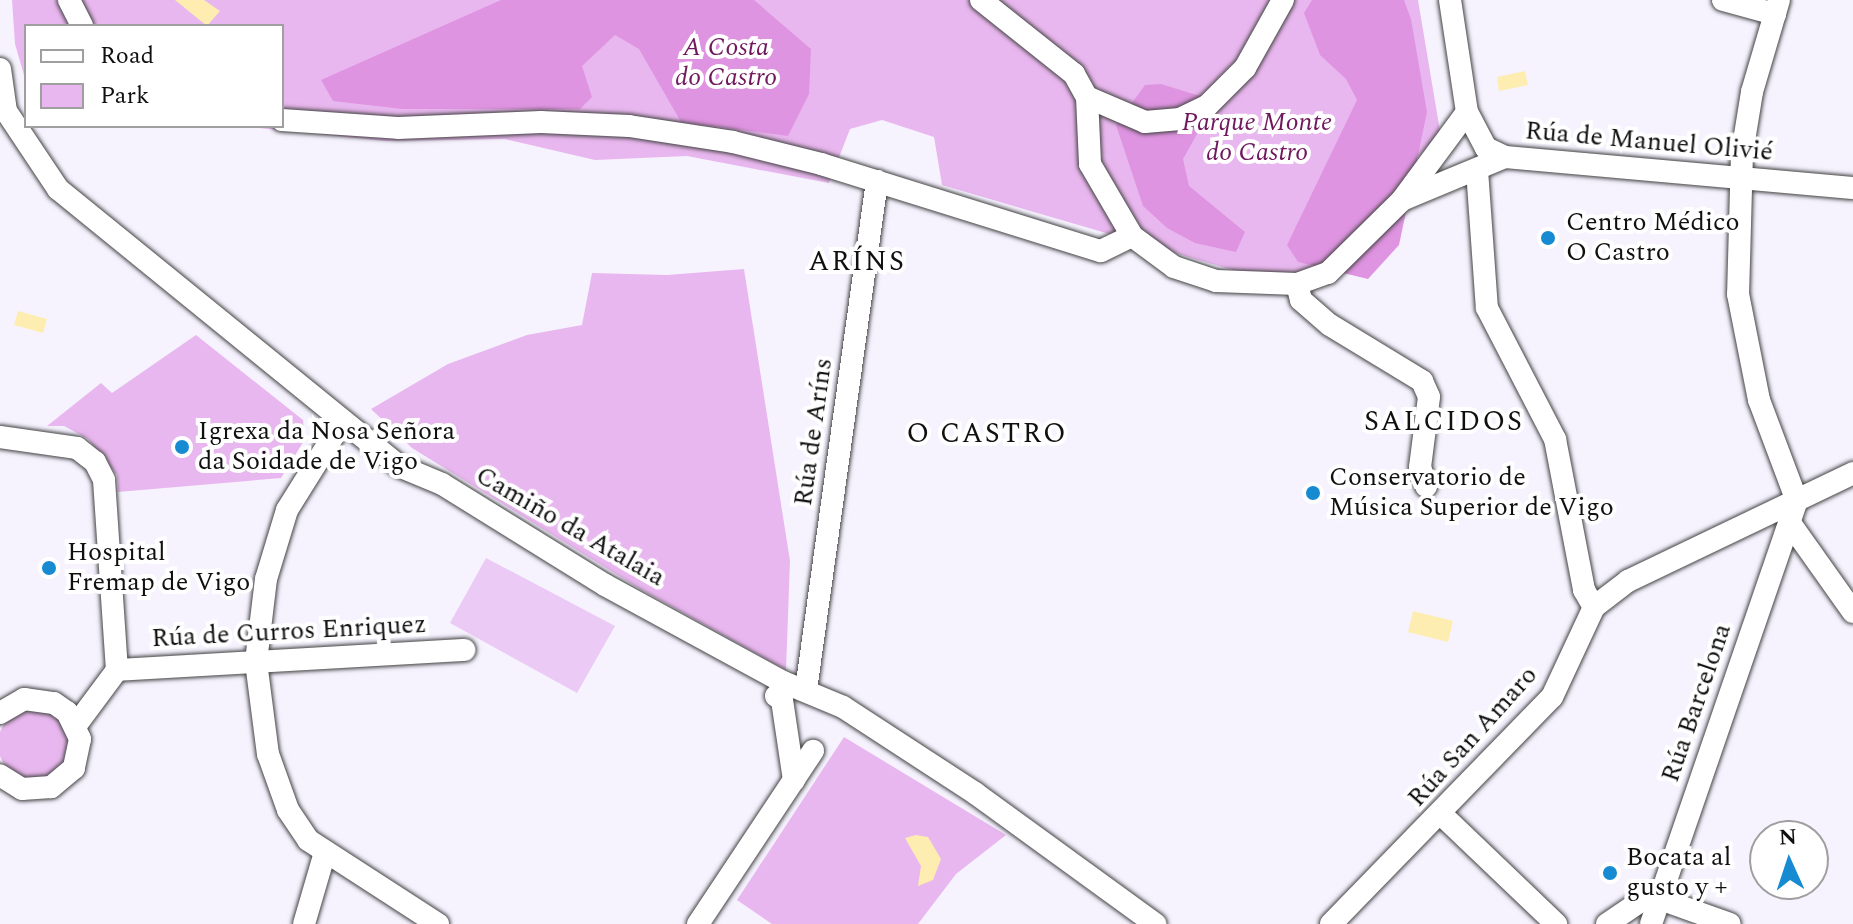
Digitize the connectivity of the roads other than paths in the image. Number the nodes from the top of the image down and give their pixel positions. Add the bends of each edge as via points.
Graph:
1 (69, 0) edge
2 (981, 0) edge
3 (1283, 0) edge
4 (1450, 0) edge
5 (1723, 0) edge
6 (1777, 7) edge
7 (81, 24) edge
8 (0, 69) edge
9 (1087, 97) junction
10 (1467, 112) junction
11 (284, 120) edge
12 (1505, 157) junction
13 (1477, 170) junction
14 (1740, 178) junction
15 (877, 181) junction
16 (1853, 188) edge
17 (1402, 200) junction
18 (1132, 236) junction
19 (1297, 284) junction
20 (342, 422) junction
21 (0, 437) edge
22 (1853, 473) edge
23 (1426, 486) dead end
24 (1797, 501) junction
25 (1790, 523) junction
26 (1594, 607) junction
27 (1853, 612) edge
28 (464, 650) dead end
29 (256, 662) junction
30 (117, 670) junction
31 (806, 690) junction
32 (776, 696) dead end
33 (0, 713) edge
34 (76, 725) junction
35 (813, 751) dead end
36 (0, 775) edge
37 (794, 780) junction
38 (1442, 815) junction
39 (325, 852) junction
40 (1660, 899) junction
41 (304, 924) edge
42 (438, 924) edge
43 (698, 924) edge
44 (1155, 924) edge
45 (1331, 924) edge
46 (1556, 924) edge
47 (1607, 924) edge
48 (1651, 924) edge
49 (1730, 924) edge

1 - 7 street
2 - 9 street via 1055,54
3 - 9 street via 1245,68 1207,106 1180,119 1145,122
4 - 10 street
5 - 6 street
6 - 14 street via 1752,92
8 - 20 street, Camiño da Atalaia via 6,111 58,189
9 - 18 street via 1090,164
10 - 12 street via 1486,148
10 - 17 street, Rúa de Manuel Olivié
11 - 15 street via 398,128 541,122 629,126 733,142
12 - 13 street, Rúa de Manuel Olivié
12 - 14 street, Rúa de Manuel Olivié
13 - 17 street, Rúa de Manuel Olivié
13 - 26 street via 1487,308 1555,439 1584,590
14 - 16 street, Rúa de Manuel Olivié
14 - 24 street via 1738,294 1759,400
15 - 18 street via 1101,251
15 - 31 street, Rúa de Aríns
17 - 19 street, Rúa de Manuel Olivié via 1328,273
18 - 19 street, Rúa de Manuel Olivié via 1174,267 1216,281
19 - 23 street via 1301,300 1330,325 1422,381 1429,397 1420,467
20 - 29 street via 306,473 283,521 266,579
20 - 31 street, Camiño da Atalaia via 399,466 442,484 605,585
21 - 30 street via 25,444 58,442 95,462 104,480
22 - 24 street, Rúa San Amaro
24 - 25 street, Rúa Barcelona
24 - 26 street, Rúa San Amaro via 1628,581
25 - 27 street
25 - 40 street, Rúa Barcelona
26 - 38 street, Rúa San Amaro via 1552,697
28 - 29 street, Rúa de Curros Enriquez
29 - 30 street, Rúa de Curros Enriquez
29 - 39 street via 258,703 276,781 296,826
30 - 34 street
31 - 44 street, Camiño da Atalaia via 843,707 975,793
32 - 37 street via 782,700
33 - 34 street via 24,699 39,698 54,703
34 - 36 street via 79,754 64,779 36,790 22,789
35 - 37 street
37 - 43 street
38 - 45 street, Rúa San Amaro
38 - 46 street
39 - 41 street
39 - 42 street
40 - 47 street via 1641,901
40 - 48 street, Rúa Barcelona
40 - 49 street

